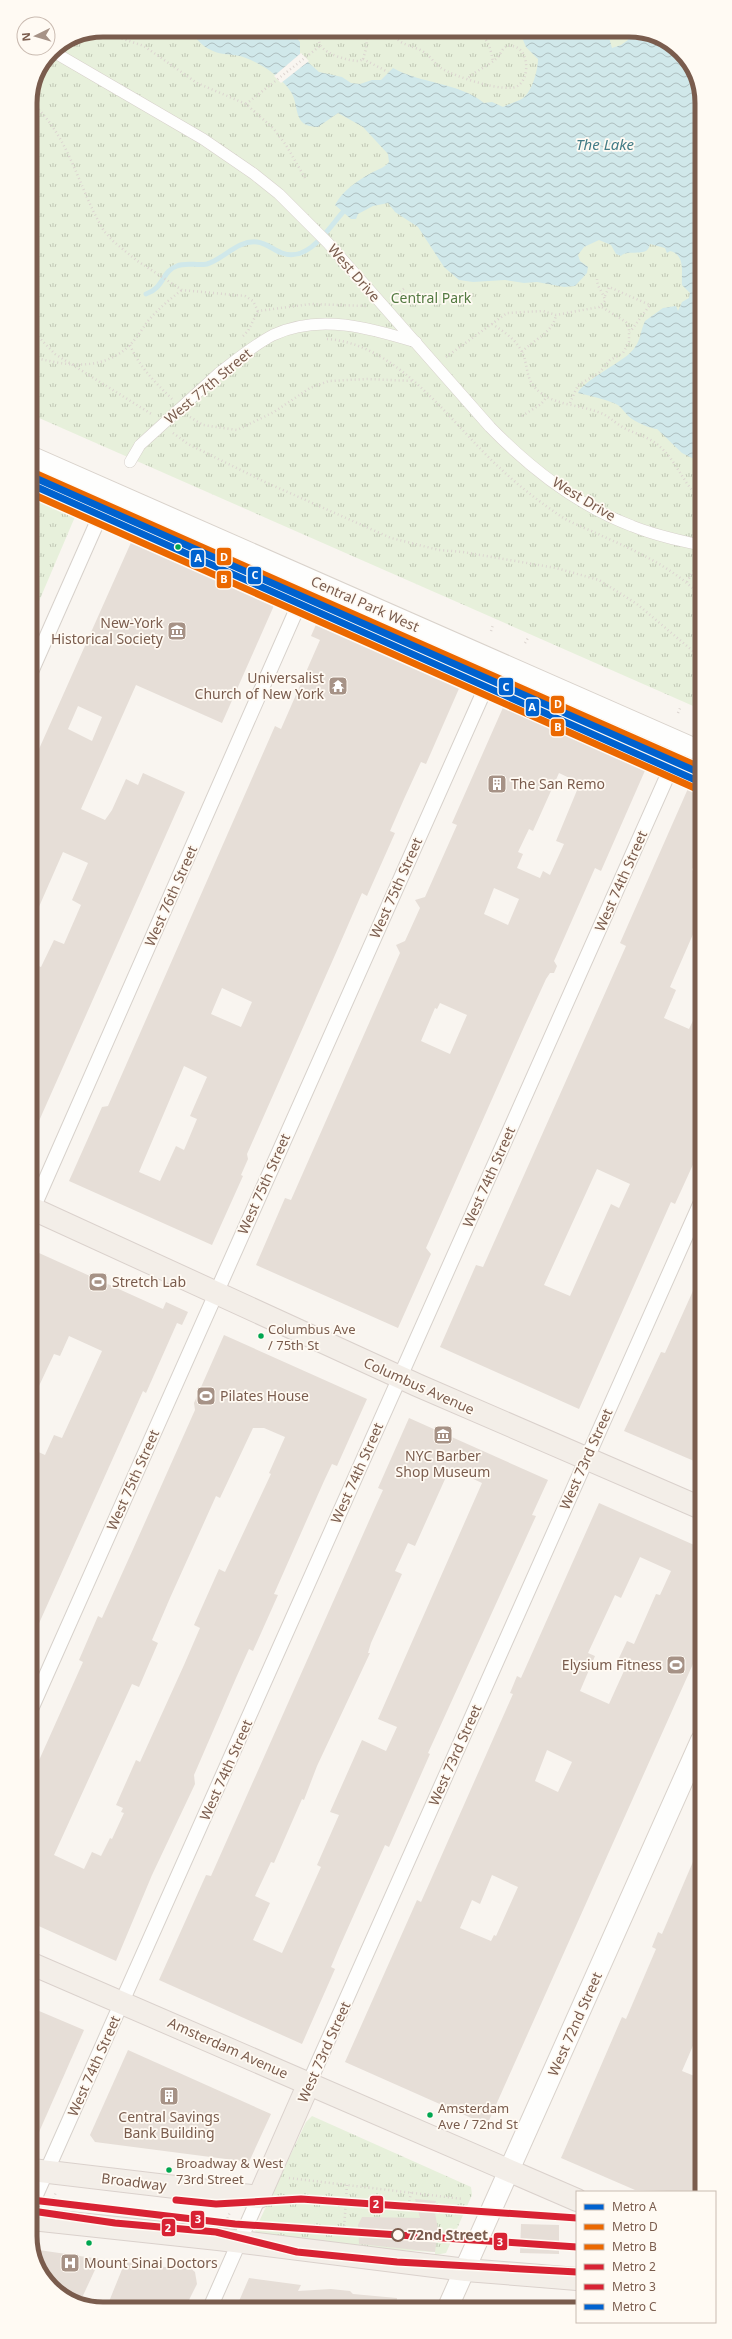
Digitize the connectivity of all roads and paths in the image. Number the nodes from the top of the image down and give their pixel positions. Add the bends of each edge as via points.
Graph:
1 (116, 37) edge
2 (319, 37) edge
3 (367, 37) edge
4 (395, 37) edge
5 (482, 37) edge
6 (320, 46) junction
7 (58, 54) edge
8 (363, 59) junction
9 (492, 62) junction
10 (388, 72) dead end
11 (468, 78) junction
12 (246, 104) junction
13 (37, 109) edge
14 (305, 178) dead end
15 (597, 279) dead end
16 (405, 288) dead end
17 (182, 290) junction
18 (604, 296) junction
19 (392, 297) dead end
20 (369, 306) dead end
21 (600, 306) junction
22 (258, 311) junction
23 (556, 315) junction
24 (492, 324) junction
25 (630, 332) junction
26 (37, 336) edge
27 (240, 338) dead end
28 (322, 340) dead end
29 (416, 342) junction
30 (130, 345) junction
31 (522, 352) junction
32 (446, 357) dead end
33 (37, 358) edge
34 (73, 366) junction
35 (413, 381) junction
36 (547, 397) junction
37 (174, 400) dead end
38 (570, 403) junction
39 (189, 415) dead end
40 (522, 416) dead end
41 (156, 417) dead end
42 (172, 432) dead end
43 (37, 459) edge
44 (130, 462) dead end
45 (113, 492) junction
46 (695, 493) edge
47 (695, 544) edge
48 (695, 568) edge
49 (310, 579) junction
50 (687, 582) junction
51 (695, 590) edge
52 (494, 625) dead end
53 (491, 630) dead end
54 (528, 638) dead end
55 (525, 643) dead end
56 (695, 653) edge
57 (37, 659) edge
58 (497, 662) junction
59 (471, 676) dead end
60 (469, 680) dead end
61 (504, 690) dead end
62 (502, 694) dead end
63 (681, 706) dead end
64 (678, 713) dead end
65 (682, 743) junction
66 (695, 749) edge
67 (689, 772) dead end
68 (686, 777) dead end
69 (37, 1199) edge
70 (37, 1212) edge
71 (695, 1216) edge
72 (216, 1294) junction
73 (399, 1377) junction
74 (587, 1459) junction
75 (695, 1505) edge
76 (37, 1696) edge
77 (695, 1754) edge
78 (37, 1966) edge
79 (123, 2002) junction
80 (310, 2084) junction
81 (509, 2172) junction
82 (45, 2177) edge
83 (289, 2178) dead end
84 (347, 2185) junction
85 (411, 2192) junction
86 (37, 2194) edge
87 (259, 2197) junction
88 (280, 2198) dead end
89 (463, 2199) dead end
90 (576, 2200) edge
91 (51, 2203) dead end
92 (346, 2203) junction
93 (408, 2209) junction
94 (230, 2211) dead end
95 (457, 2214) dead end
96 (37, 2220) edge
97 (224, 2224) dead end
98 (357, 2231) dead end
99 (438, 2236) dead end
100 (447, 2238) dead end
101 (239, 2243) junction
102 (466, 2270) junction
103 (576, 2279) edge
104 (213, 2302) edge
105 (450, 2302) edge

1 - 12 path via 144,46 197,83
2 - 6 path
3 - 8 path
4 - 11 path via 398,41 425,53 441,68
5 - 9 path via 489,45
6 - 8 path via 345,58 356,61
6 - 12 path
7 - 29 street, West Drive via 178,123 279,194 328,243
8 - 10 path
9 - 11 path
9 - 11 path via 504,48 516,48 526,60 527,75 519,86 509,89
12 - 14 path via 277,134
13 - 17 path via 65,145 104,231 136,260
15 - 18 path
16 - 19 path
17 - 22 path via 245,296 252,301
17 - 30 path via 159,309
18 - 21 path via 605,301
18 - 25 path via 609,287 650,305
20 - 22 path via 311,304
21 - 23 path
21 - 25 path via 626,322
22 - 27 path via 248,331
23 - 24 path via 543,311 507,312
23 - 31 path via 550,329
24 - 31 path via 509,337
24 - 32 path
25 - 38 path via 629,342 623,353 610,360 598,373 578,384
26 - 34 path via 49,349
28 - 35 path via 365,348 388,361
29 - 44 street, West 77th Street, bridge via 350,325 310,324 273,335 219,373 140,445
29 - 47 street, West Drive via 509,446 548,478 611,517 655,534
30 - 34 path via 104,361
30 - 37 path via 137,361 150,378
31 - 36 path via 531,384
33 - 34 path
34 - 41 path
35 - 39 path via 329,381 310,388 274,412 237,430 204,425
35 - 50 path via 502,470 563,518 651,559
36 - 38 path
36 - 40 path
38 - 46 path via 601,412 624,428 655,443 675,462
42 - 56 path via 188,444 265,482 391,538 439,550 556,568 599,580 637,604
43 - 45 main road, Central Park West
45 - 49 main road, Central Park West
45 - 57 street
48 - 50 path
49 - 58 main road, Central Park West
49 - 69 street, West 76th Street
50 - 51 path
52 - 53 path
54 - 55 path
58 - 65 main road, Central Park West
58 - 72 street, West 75th Street
59 - 60 path
61 - 62 path
63 - 64 path
65 - 66 main road, Central Park West
65 - 73 street, West 74th Street
67 - 68 path
70 - 72 main road, Columbus Avenue
71 - 74 street, West 73rd Street
72 - 73 main road, Columbus Avenue
72 - 76 street, West 75th Street
73 - 74 main road, Columbus Avenue
73 - 79 street, West 74th Street
74 - 75 main road, Columbus Avenue
74 - 80 street, West 73rd Street
77 - 81 main road, West 72nd Street
78 - 79 main road, Amsterdam Avenue
79 - 80 main road, Amsterdam Avenue
79 - 82 street, West 74th Street
80 - 81 main road, Amsterdam Avenue
80 - 87 main road, West 73rd Street
81 - 90 main road, Amsterdam Avenue
81 - 102 main road, West 72nd Street
82 - 86 street, West 74th Street
82 - 87 main road, Broadway
82 - 91 path
83 - 84 path
84 - 85 path
84 - 92 path
85 - 89 path
85 - 93 path
87 - 101 street, West 73rd Street
88 - 92 path
92 - 93 path
92 - 98 path via 344,2229
93 - 95 path
94 - 97 path
96 - 101 main road
99 - 100 path
101 - 102 main road
101 - 104 street, West 73rd Street
102 - 103 main road
102 - 105 main road, West 72nd Street

